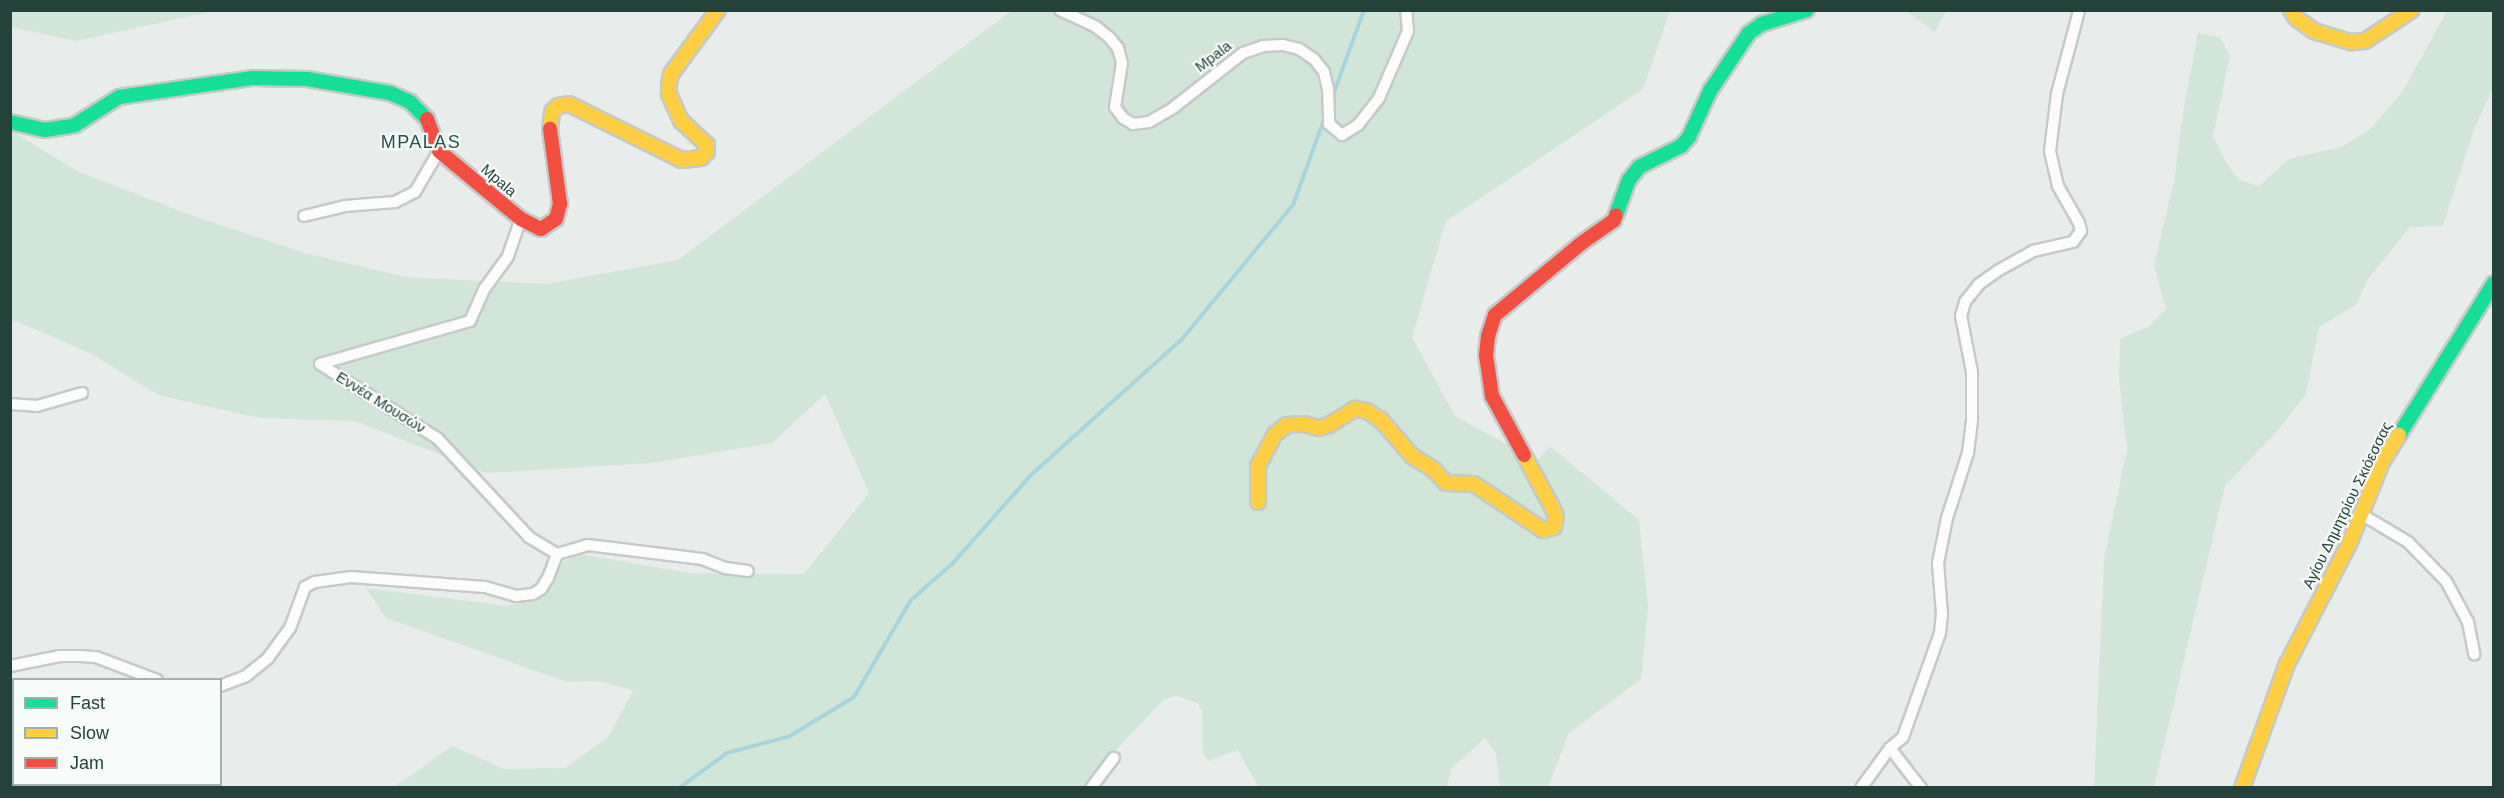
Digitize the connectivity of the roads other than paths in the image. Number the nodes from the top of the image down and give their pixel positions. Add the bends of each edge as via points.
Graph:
1 (718, 10) edge
2 (1060, 10) edge
3 (1406, 10) edge
4 (1807, 10) edge
5 (2291, 10) edge
6 (2412, 10) edge
7 (2079, 11) edge
8 (10, 122) edge
9 (439, 151) junction
10 (304, 216) dead end
11 (521, 219) junction
12 (2493, 283) edge
13 (82, 393) dead end
14 (10, 404) edge
15 (1258, 502) dead end
16 (2361, 514) junction
17 (557, 554) junction
18 (748, 571) dead end
19 (2474, 654) dead end
20 (10, 666) edge
21 (152, 678) edge
22 (222, 685) edge
23 (1890, 748) junction
24 (1114, 758) dead end
25 (1091, 788) edge
26 (1861, 788) edge
27 (1921, 788) edge
28 (2242, 788) edge

1 - 11 street, Mpala via 671,74 669,85 681,121 707,145 707,152 701,158 682,160 570,105 558,106 549,121 560,204 556,219 541,229
2 - 3 street, Mpala via 1096,27 1118,48 1122,63 1115,107 1133,124 1149,122 1179,103 1244,53 1263,46 1283,45 1299,48 1324,72 1329,124 1342,135 1350,132 1379,98 1408,32
4 - 15 street via 1762,24 1749,33 1710,91 1681,146 1639,167 1629,180 1614,220 1495,315 1486,355 1492,396 1553,509 1554,527 1543,530 1474,484 1446,483 1412,456 1381,420 1355,409 1329,425 1287,425 1275,434 1258,466
5 - 6 street via 2314,31 2351,42 2365,41
7 - 23 street via 2057,94 2050,151 2058,186 2081,231 2073,242 2033,251 1994,274 1974,289 1962,310 1961,323 1972,372 1972,419 1968,453 1938,563 1941,626 1905,732 1898,744
8 - 9 street via 45,130 75,125 119,97 147,91 252,78 307,79 390,93 410,102 427,118
9 - 10 street via 415,192 395,202 345,206
9 - 11 street, Mpala
11 - 17 street, Εννέα Μουσών via 508,256 485,288 470,321 320,364 437,438 529,537
12 - 16 street, Αγίου Δημητρίου Σκιόεσσας via 2389,450
13 - 14 street via 48,405
16 - 19 street via 2408,542 2446,581 2468,622
16 - 28 street, Αγίου Δημητρίου Σκιόεσσας via 2287,664
17 - 18 street via 588,545 702,559
17 - 22 street via 541,589 516,596 485,587 351,577 315,582 305,587 290,628 268,658 246,676
20 - 21 street via 60,656 96,657
23 - 26 street
23 - 27 street
24 - 25 street

